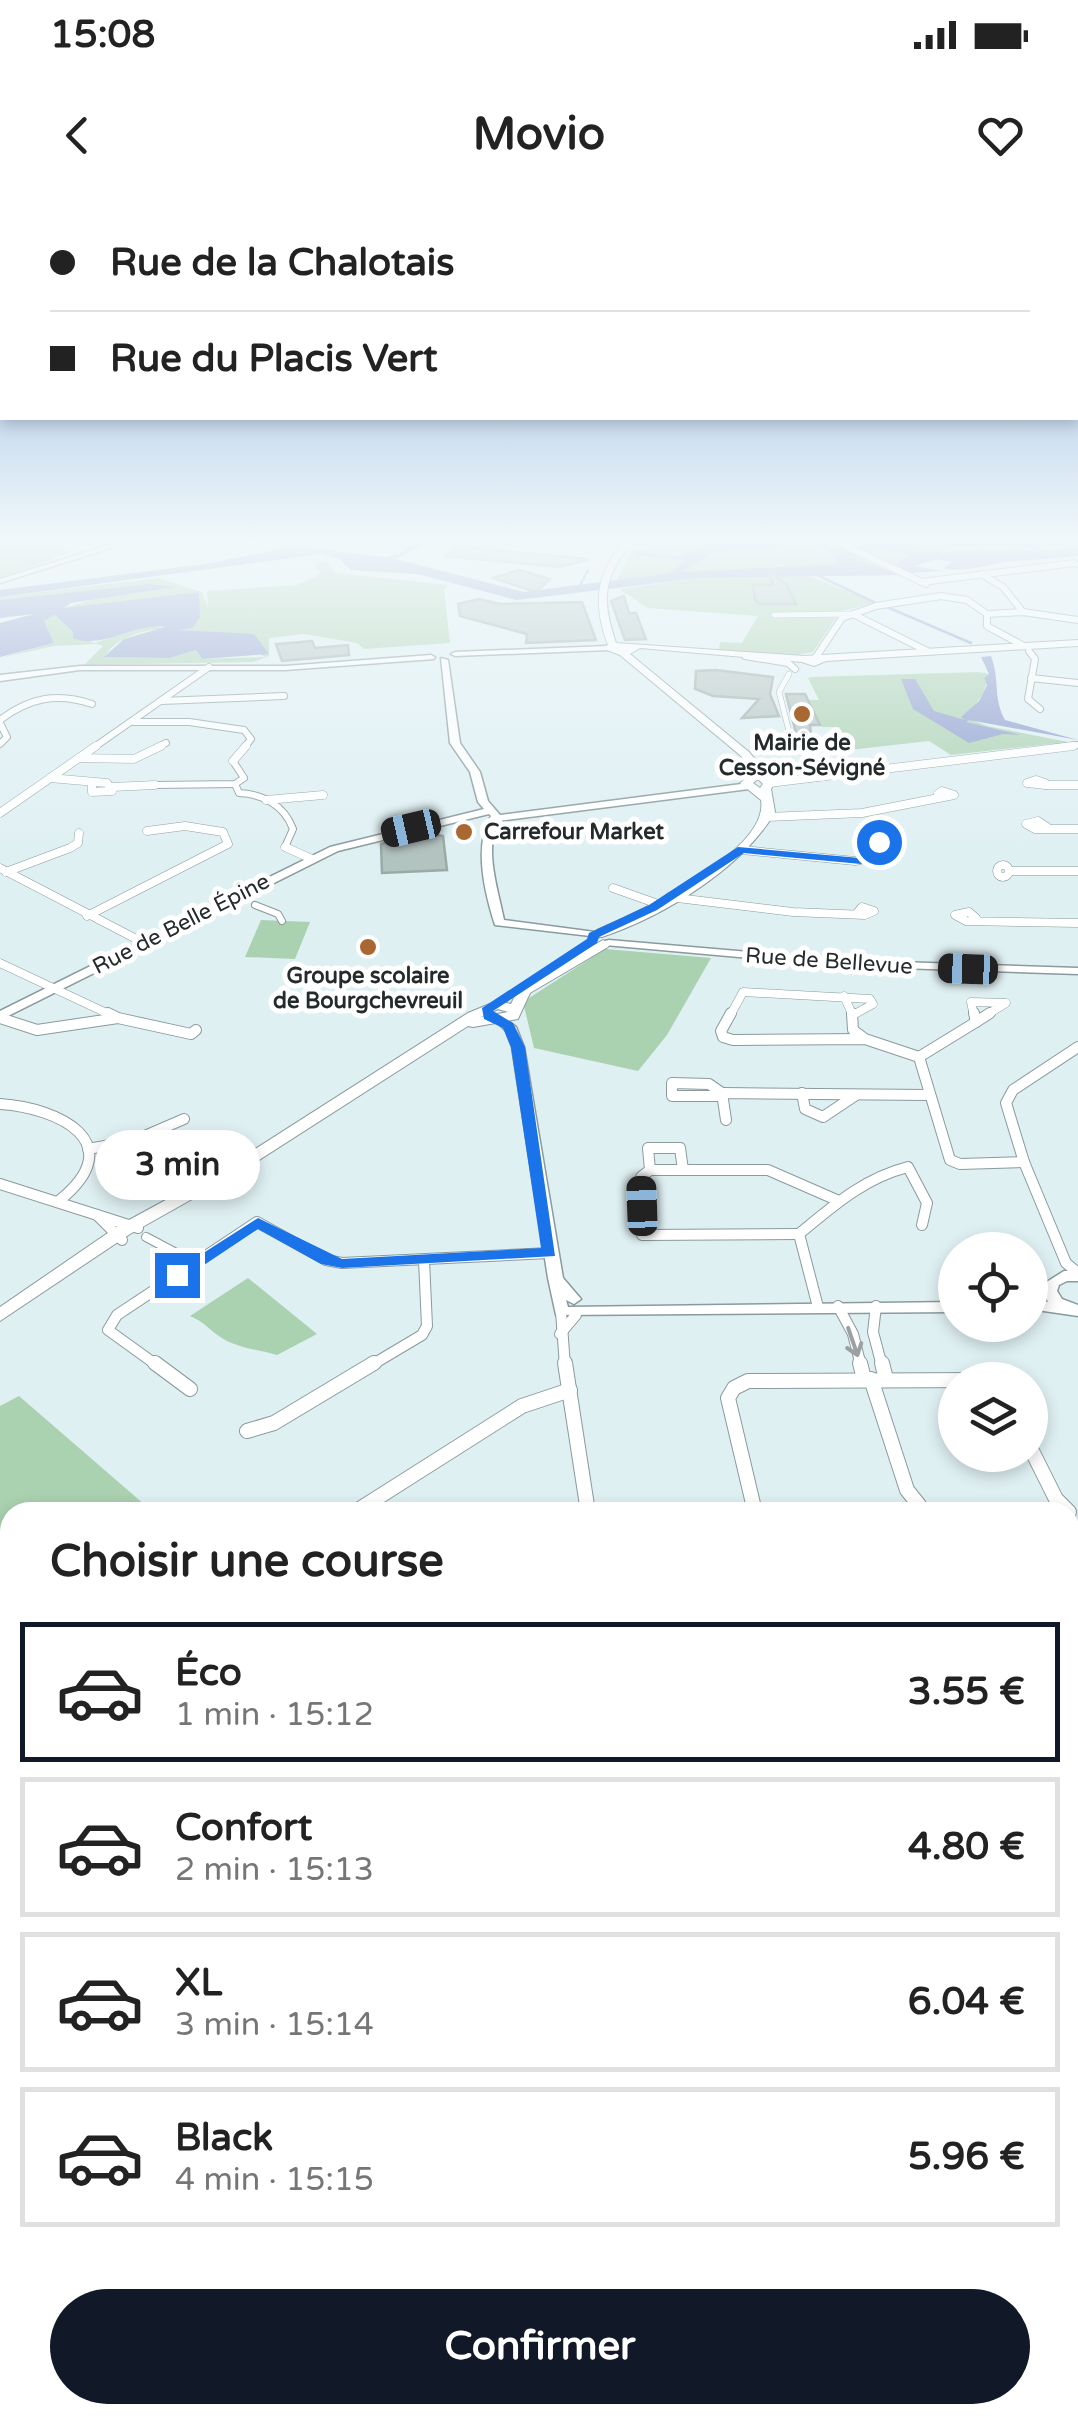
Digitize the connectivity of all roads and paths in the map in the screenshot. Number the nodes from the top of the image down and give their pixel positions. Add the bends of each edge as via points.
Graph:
1 (587, 646) edge
2 (617, 646) edge
3 (624, 646) edge
4 (823, 646) edge
5 (917, 646) edge
6 (1021, 646) edge
7 (1078, 646) edge
8 (1025, 648) junction
9 (927, 651) junction
10 (455, 654) junction
11 (731, 654) junction
12 (431, 657) junction
13 (815, 658) junction
14 (444, 660) junction
15 (95, 667) junction
16 (208, 668) junction
17 (193, 671) junction
18 (792, 672) junction
19 (0, 678) edge
20 (1031, 678) junction
21 (1078, 683) edge
22 (170, 695) junction
23 (284, 696) dead end
24 (161, 701) junction
25 (92, 704) dead end
26 (1049, 714) dead end
27 (199, 718) dead end
28 (0, 721) edge
29 (133, 722) junction
30 (190, 722) junction
31 (260, 724) dead end
32 (244, 730) junction
33 (791, 740) dead end
34 (166, 743) dead end
35 (0, 744) edge
36 (1076, 745) edge
37 (79, 758) junction
38 (233, 761) joint
39 (50, 778) junction
40 (759, 783) junction
41 (235, 784) junction
42 (1046, 784) dead end
43 (155, 785) joint
44 (1078, 785) edge
45 (323, 795) dead end
46 (480, 796) junction
47 (942, 797) dead end
48 (266, 800) junction
49 (0, 813) edge
50 (492, 816) junction
51 (767, 817) junction
52 (473, 818) junction
53 (1047, 827) dead end
54 (1078, 829) edge
55 (147, 831) dead end
56 (79, 833) dead end
57 (487, 840) junction
58 (886, 844) dead end
59 (285, 847) joint
60 (742, 850) junction
61 (312, 859) junction
62 (3, 870) edge
63 (1012, 870) dead end
64 (1078, 871) edge
65 (613, 888) dead end
66 (664, 900) junction
67 (256, 905) dead end
68 (857, 913) dead end
69 (87, 916) junction
70 (976, 918) dead end
71 (282, 921) dead end
72 (1078, 923) edge
73 (603, 939) junction
74 (144, 943) junction
75 (0, 964) edge
76 (1078, 971) edge
77 (50, 989) junction
78 (844, 996) junction
79 (501, 1013) junction
80 (854, 1015) junction
81 (0, 1017) edge
82 (118, 1018) junction
83 (976, 1022) dead end
84 (196, 1030) dead end
85 (865, 1039) junction
86 (1078, 1047) edge
87 (919, 1058) junction
88 (802, 1093) junction
89 (858, 1094) junction
90 (929, 1095) junction
91 (0, 1104) edge
92 (184, 1119) dead end
93 (726, 1120) dead end
94 (88, 1150) junction
95 (1024, 1162) junction
96 (650, 1170) junction
97 (683, 1170) junction
98 (0, 1184) edge
99 (60, 1200) junction
100 (839, 1201) junction
101 (97, 1215) junction
102 (922, 1225) dead end
103 (131, 1233) junction
104 (799, 1234) junction
105 (549, 1253) junction
106 (424, 1260) junction
107 (195, 1263) junction
108 (1072, 1272) edge
109 (1050, 1291) joint
110 (1048, 1305) edge
111 (838, 1306) junction
112 (876, 1306) junction
113 (573, 1307) junction
114 (818, 1307) junction
115 (938, 1307) edge
116 (1074, 1310) edge
117 (0, 1315) edge
118 (868, 1379) junction
119 (886, 1379) junction
120 (938, 1380) edge
121 (190, 1388) dead end
122 (570, 1390) junction
123 (247, 1431) dead end
124 (1042, 1472) edge
125 (371, 1502) edge
126 (587, 1502) edge
127 (753, 1502) edge
128 (917, 1502) edge
129 (1059, 1502) edge

1 - 10 street
2 - 40 main road
3 - 11 main road
4 - 13 street
5 - 9 street
6 - 8 street
7 - 8 main road
8 - 9 main road
8 - 13 main road
8 - 20 street via 1036,659
9 - 13 main road
10 - 12 street
10 - 14 street
11 - 13 main road
11 - 18 street via 780,661
12 - 14 street
12 - 16 street
13 - 18 street
14 - 46 street via 455,742
15 - 16 street
15 - 17 street
15 - 19 street
16 - 17 street
16 - 22 street
17 - 22 street
18 - 33 street via 779,692
20 - 21 street
20 - 26 street via 1028,699
22 - 24 street
23 - 24 street
24 - 29 street
25 - 28 street via 36,698
27 - 30 street
28 - 35 street via 7,737
29 - 30 street
29 - 37 street
30 - 32 street
31 - 32 street
32 - 38 street via 251,739
34 - 37 street via 134,759
36 - 40 street
37 - 39 street
38 - 41 street via 244,778
39 - 43 street via 92,782 92,792
39 - 49 street
40 - 50 street
40 - 51 main road
41 - 43 street
41 - 48 street via 239,793
42 - 44 street
45 - 48 street
46 - 50 street
46 - 52 street
47 - 51 street via 862,813
48 - 59 street, Rue de Belle Épine via 292,822
50 - 52 street, Rue de Belle Épine
50 - 57 street
51 - 60 main road
52 - 57 street
52 - 61 street, Rue de Belle Épine via 363,839
53 - 54 street
55 - 69 street via 212,828 228,844
56 - 62 street via 70,848
57 - 73 street, Rue de Bellevue via 500,923
58 - 60 street via 881,856 861,861
59 - 61 street, Rue de Belle Épine
60 - 66 main road
61 - 74 street, Rue de Belle Épine
62 - 69 street
63 - 64 street
65 - 66 street
66 - 68 street
66 - 73 main road
67 - 71 street
69 - 74 street
70 - 72 street
73 - 76 street, Rue de Bellevue via 880,965
73 - 79 main road
74 - 77 street, Rue de Belle Épine
75 - 77 street, Rue de Belle Épine
77 - 81 street, Rue de Belle Épine
77 - 82 street, Rue de Belle Épine
78 - 80 street
78 - 80 street via 870,999
78 - 85 street via 743,992 722,1037
79 - 103 main road via 408,1060
79 - 105 street via 518,1047
80 - 85 street via 853,1030
81 - 82 street, Rue de Belle Épine via 37,1030
82 - 84 street, Rue de Belle Épine
83 - 87 street
85 - 87 street
86 - 95 street via 1009,1097
87 - 90 street
88 - 89 street
88 - 89 street via 805,1110 823,1118
88 - 93 street via 722,1094
89 - 90 street
90 - 95 street via 950,1160
91 - 94 street via 60,1116
92 - 94 street via 134,1141
94 - 99 street via 90,1168
95 - 108 street
96 - 97 street
96 - 97 street via 648,1148 680,1148
96 - 104 street via 640,1177 642,1235
97 - 100 street via 768,1170
98 - 99 street
99 - 101 street
100 - 102 street via 884,1170 908,1167 927,1203
100 - 104 street
101 - 103 street
101 - 103 street
103 - 107 street
103 - 117 main road
104 - 114 street
105 - 106 street
105 - 113 street
106 - 107 street via 326,1260 258,1222
106 - 123 street via 422,1335 274,1422
107 - 121 street via 118,1315 108,1330
108 - 109 street
109 - 116 street
110 - 116 street
111 - 112 street
111 - 114 street
111 -> 118 street
112 - 115 street
112 - 119 street via 873,1332
113 - 114 street
113 - 122 street via 560,1334
118 - 119 street
118 - 127 street via 748,1381 734,1388 728,1398
118 - 128 street via 907,1490
119 - 120 street
122 - 125 street via 522,1406
122 - 126 street
124 - 129 street

